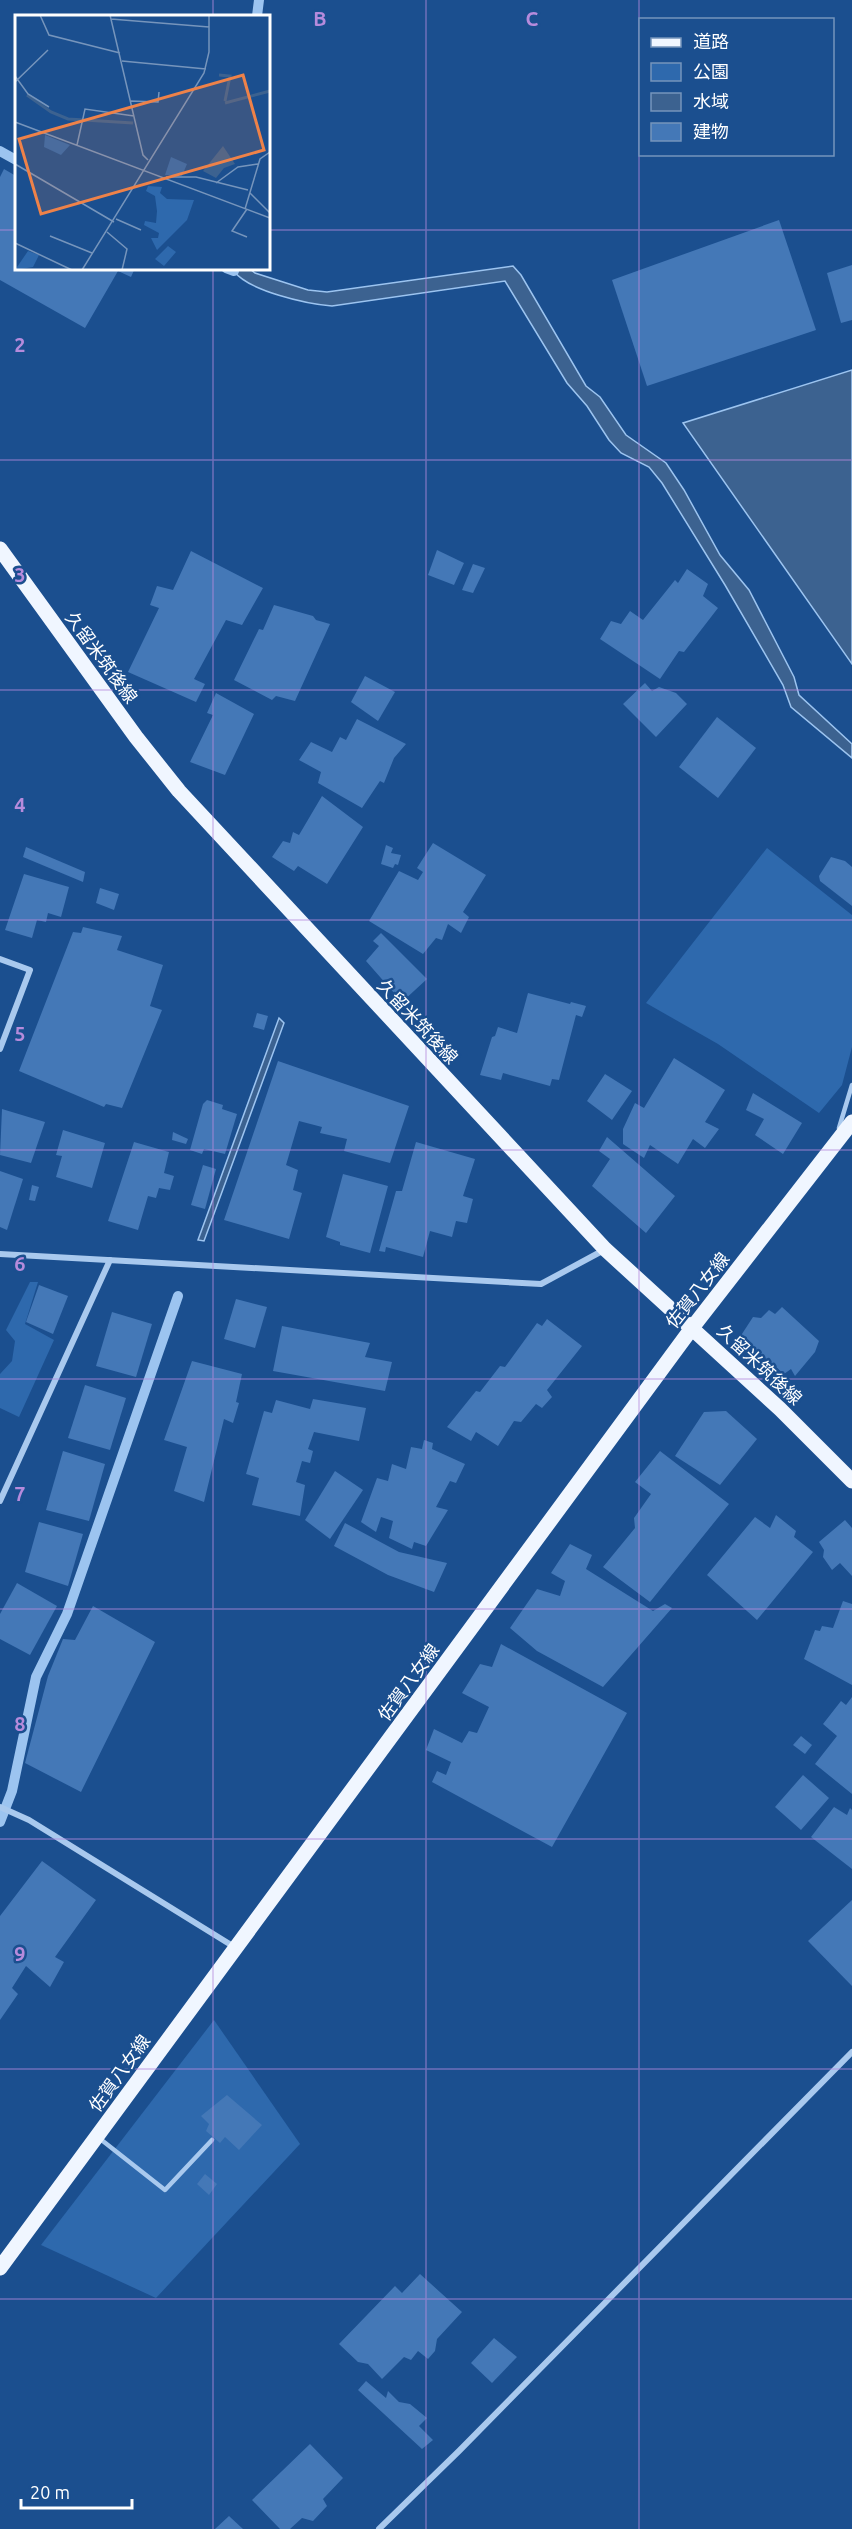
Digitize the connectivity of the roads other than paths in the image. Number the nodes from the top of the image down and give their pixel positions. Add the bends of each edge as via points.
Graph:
1 (0, 549) edge
2 (0, 959) edge
3 (0, 1049) edge
4 (852, 1085) edge
5 (852, 1122) edge
6 (834, 1146) junction
7 (605, 1249) junction
8 (0, 1254) edge
9 (110, 1260) junction
10 (692, 1328) junction
11 (852, 1480) edge
12 (0, 1501) edge
13 (0, 1807) edge
14 (236, 1948) junction
15 (852, 2052) edge
16 (97, 2136) junction
17 (212, 2140) dead end
18 (0, 2268) edge
19 (378, 2529) edge

1 - 7 main road, 久留米筑後線 via 178,791
2 - 3 street via 30,970
4 - 6 lane
5 - 6 main road, 佐賀八女線
6 - 10 main road, 佐賀八女線
7 - 9 street via 541,1284
7 - 10 main road, 久留米筑後線
8 - 9 street
9 - 12 street
10 - 11 main road, 久留米筑後線
10 - 14 main road, 佐賀八女線
13 - 14 street via 29,1820
14 - 16 main road, 佐賀八女線
15 - 19 street
16 - 17 lane via 165,2190
16 - 18 main road, 佐賀八女線

